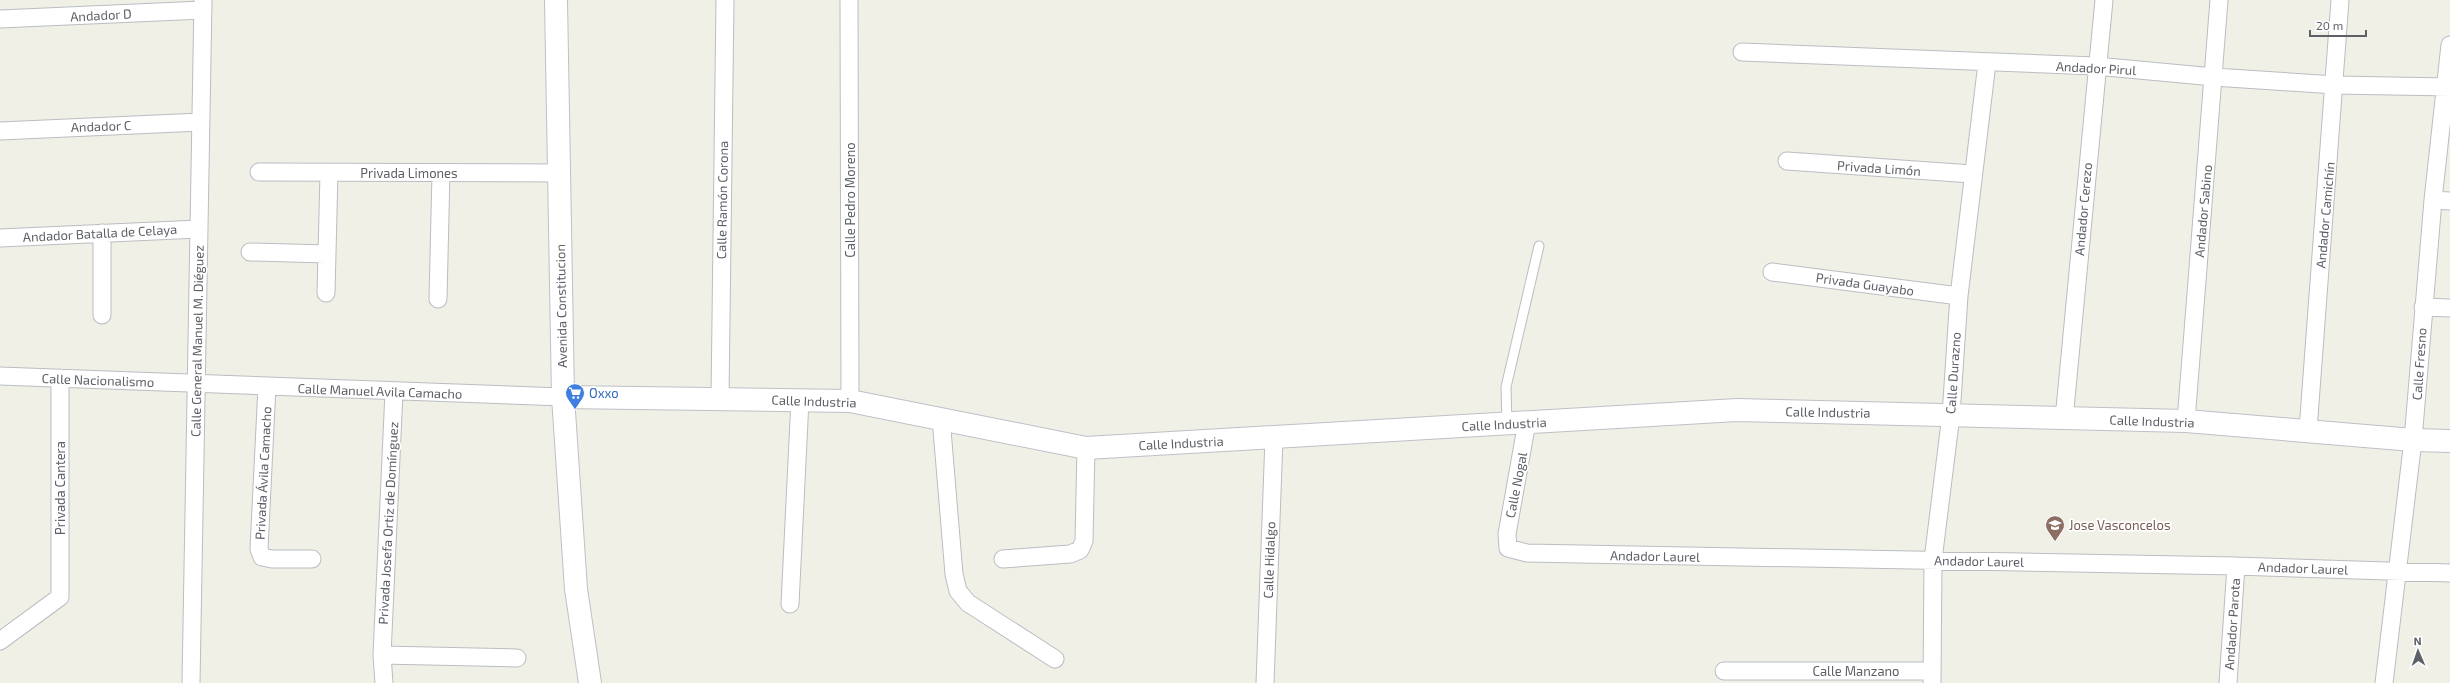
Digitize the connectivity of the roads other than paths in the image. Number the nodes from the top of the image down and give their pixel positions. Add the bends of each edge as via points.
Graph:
1 (556, 0) edge
2 (725, 0) edge
3 (849, 0) edge
4 (2104, 0) edge
5 (2219, 0) edge
6 (2340, 0) edge
7 (203, 5) edge
8 (0, 19) edge
9 (2450, 45) edge
10 (1742, 52) dead end
11 (1987, 63) junction
12 (2096, 66) junction
13 (2214, 77) junction
14 (2335, 85) junction
15 (2448, 87) edge
16 (201, 122) junction
17 (0, 131) edge
18 (1787, 162) dead end
19 (259, 172) dead end
20 (329, 173) junction
21 (441, 173) junction
22 (559, 173) junction
23 (1972, 174) junction
24 (2433, 200) junction
25 (2450, 200) edge
26 (199, 229) junction
27 (102, 233) junction
28 (0, 238) edge
29 (1539, 246) dead end
30 (250, 252) dead end
31 (327, 254) junction
32 (1772, 272) dead end
33 (326, 294) dead end
34 (1959, 296) junction
35 (438, 299) dead end
36 (2424, 307) junction
37 (2450, 308) edge
38 (102, 315) dead end
39 (0, 376) edge
40 (60, 378) junction
41 (196, 384) junction
42 (267, 386) junction
43 (394, 392) junction
44 (563, 397) junction
45 (720, 399) junction
46 (800, 400) junction
47 (850, 400) junction
48 (1950, 415) junction
49 (941, 418) junction
50 (2064, 419) junction
51 (2186, 421) junction
52 (1517, 423) junction
53 (2308, 430) junction
54 (1274, 438) junction
55 (2413, 440) junction
56 (2450, 441) edge
57 (1086, 448) junction
58 (1508, 548) joint
59 (312, 559) dead end
60 (1003, 559) dead end
61 (1933, 560) junction
62 (2236, 566) junction
63 (2397, 570) junction
64 (2450, 573) edge
65 (790, 604) dead end
66 (0, 642) edge
67 (382, 655) junction
68 (517, 658) dead end
69 (1055, 659) dead end
70 (1724, 671) dead end
71 (1781, 677) edge
72 (1932, 677) edge
73 (192, 683) edge
74 (384, 683) edge
75 (590, 683) edge
76 (1265, 683) edge
77 (2228, 683) edge
78 (2384, 683) edge

1 - 22 street, Avenida Constitucion
2 - 45 street, Calle Ramón Corona
3 - 47 street, Calle Pedro Moreno
4 - 12 street, Andador Cerezo
5 - 13 street, Andador Sabino
6 - 14 street, Andador Camichín
7 - 8 street, Andador D
7 - 16 street, Calle General Manuel M. Diéguez
9 - 15 street, Calle Fresno
10 - 11 street, Andador Pirul
11 - 12 street, Andador Pirul
11 - 23 street, Calle Durazno
12 - 13 street, Andador Pirul
12 - 50 street, Andador Cerezo
13 - 14 street, Andador Pirul
13 - 51 street, Andador Sabino
14 - 15 street, Andador Pirul
14 - 53 street, Andador Camichín
15 - 24 street, Calle Fresno
16 - 17 street, Andador C
16 - 26 street, Calle General Manuel M. Diéguez
18 - 23 street, Privada Limón
19 - 20 street, Privada Limones
20 - 21 street, Privada Limones
20 - 31 street
21 - 22 street, Privada Limones
21 - 35 street
22 - 44 street, Avenida Constitucion
23 - 34 street, Calle Durazno
24 - 25 street
24 - 36 street, Calle Fresno
26 - 27 street, Andador Batalla de Celaya
26 - 41 street, Calle General Manuel M. Diéguez
27 - 28 street, Andador Batalla de Celaya
27 - 38 street
29 - 52 lane via 1506,387
30 - 31 street
31 - 33 street
32 - 34 street, Privada Guayabo
34 - 48 street, Calle Durazno
36 - 37 street
36 - 55 street, Calle Fresno
39 - 40 street, Calle Nacionalismo
40 - 41 street, Calle Nacionalismo
40 - 66 street, Privada Cantera via 60,597
41 - 42 street, Calle Manuel Avila Camacho
41 - 73 street, Calle General Manuel M. Diéguez
42 - 43 street, Calle Manuel Avila Camacho
42 - 59 street, Privada Ávila Camacho via 259,549 262,557 272,559
43 - 44 street, Calle Manuel Avila Camacho
43 - 67 street, Privada Josefa Ortiz de Domínguez
44 - 45 street, Calle Industria
44 - 75 street, Avenida Constitucion via 576,589
45 - 46 street, Calle Industria
46 - 47 street, Calle Industria
46 - 65 street
47 - 49 street, Calle Industria
48 - 50 street, Calle Industria
48 - 52 street, Calle Industria via 1737,410
48 - 61 street, Calle Durazno
49 - 57 street, Calle Industria
49 - 69 street via 954,574 958,591 968,603
50 - 51 street, Calle Industria
51 - 53 street, Calle Industria
52 - 54 street, Calle Industria
52 - 58 street, Calle Nogal via 1507,534
53 - 55 street, Calle Industria
54 - 57 street, Calle Industria
54 - 76 street, Calle Hidalgo
55 - 56 street, Calle Industria
55 - 63 street, Calle Fresno
57 - 60 street via 1084,541 1080,550 1070,554
58 - 61 street, Andador Laurel via 1527,554
61 - 62 street, Andador Laurel
61 - 72 street, Calle Durazno
62 - 63 street, Andador Laurel
62 - 77 street, Andador Parota
63 - 64 street, Andador Laurel
63 - 78 street, Calle Fresno
67 - 68 street
67 - 74 street, Privada Josefa Ortiz de Domínguez
70 - 71 street, Calle Manzano
71 - 72 street, Calle Manzano

